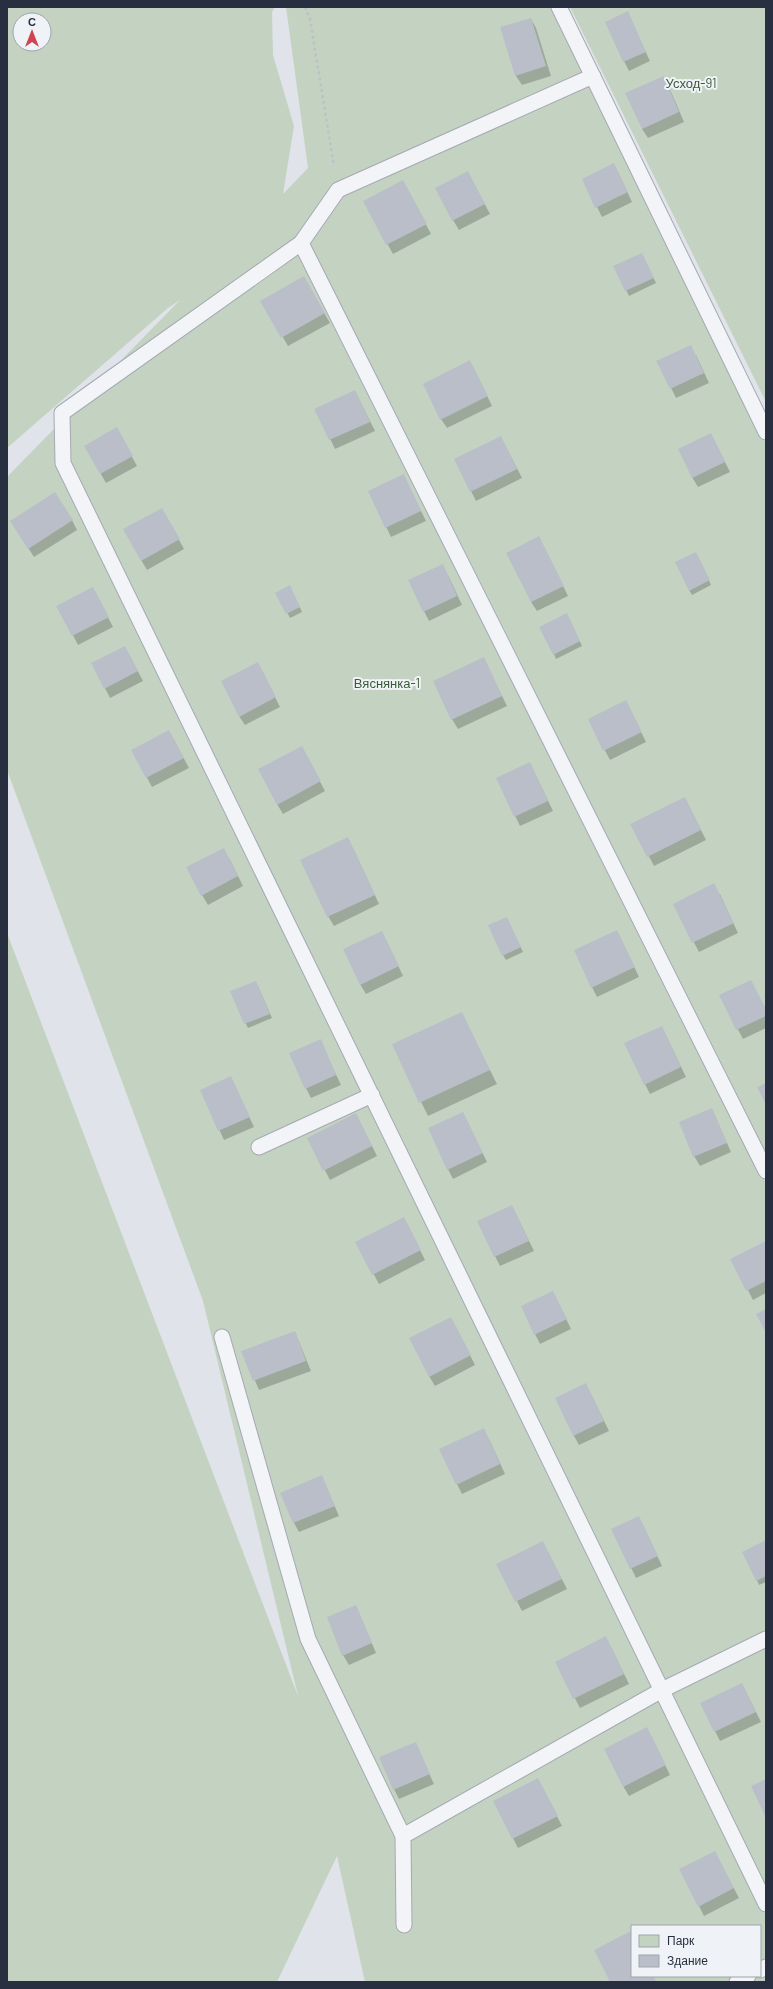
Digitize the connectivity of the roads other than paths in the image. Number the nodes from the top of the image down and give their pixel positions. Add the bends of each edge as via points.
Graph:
1 (559, 7) edge
2 (593, 76) junction
3 (301, 243) junction
4 (766, 432) edge
5 (372, 1095) junction
6 (259, 1147) dead end
7 (766, 1171) edge
8 (222, 1337) dead end
9 (766, 1639) edge
10 (662, 1690) junction
11 (403, 1836) junction
12 (766, 1904) edge
13 (404, 1925) dead end
14 (746, 1977) edge
15 (737, 1982) edge

1 - 2 lane
2 - 3 lane via 338,190
2 - 4 lane
3 - 5 lane via 62,413 63,462
3 - 7 lane
5 - 6 lane
5 - 10 lane
8 - 11 lane via 308,1639
9 - 10 lane
10 - 11 lane
10 - 12 lane
11 - 13 lane
14 - 15 lane

